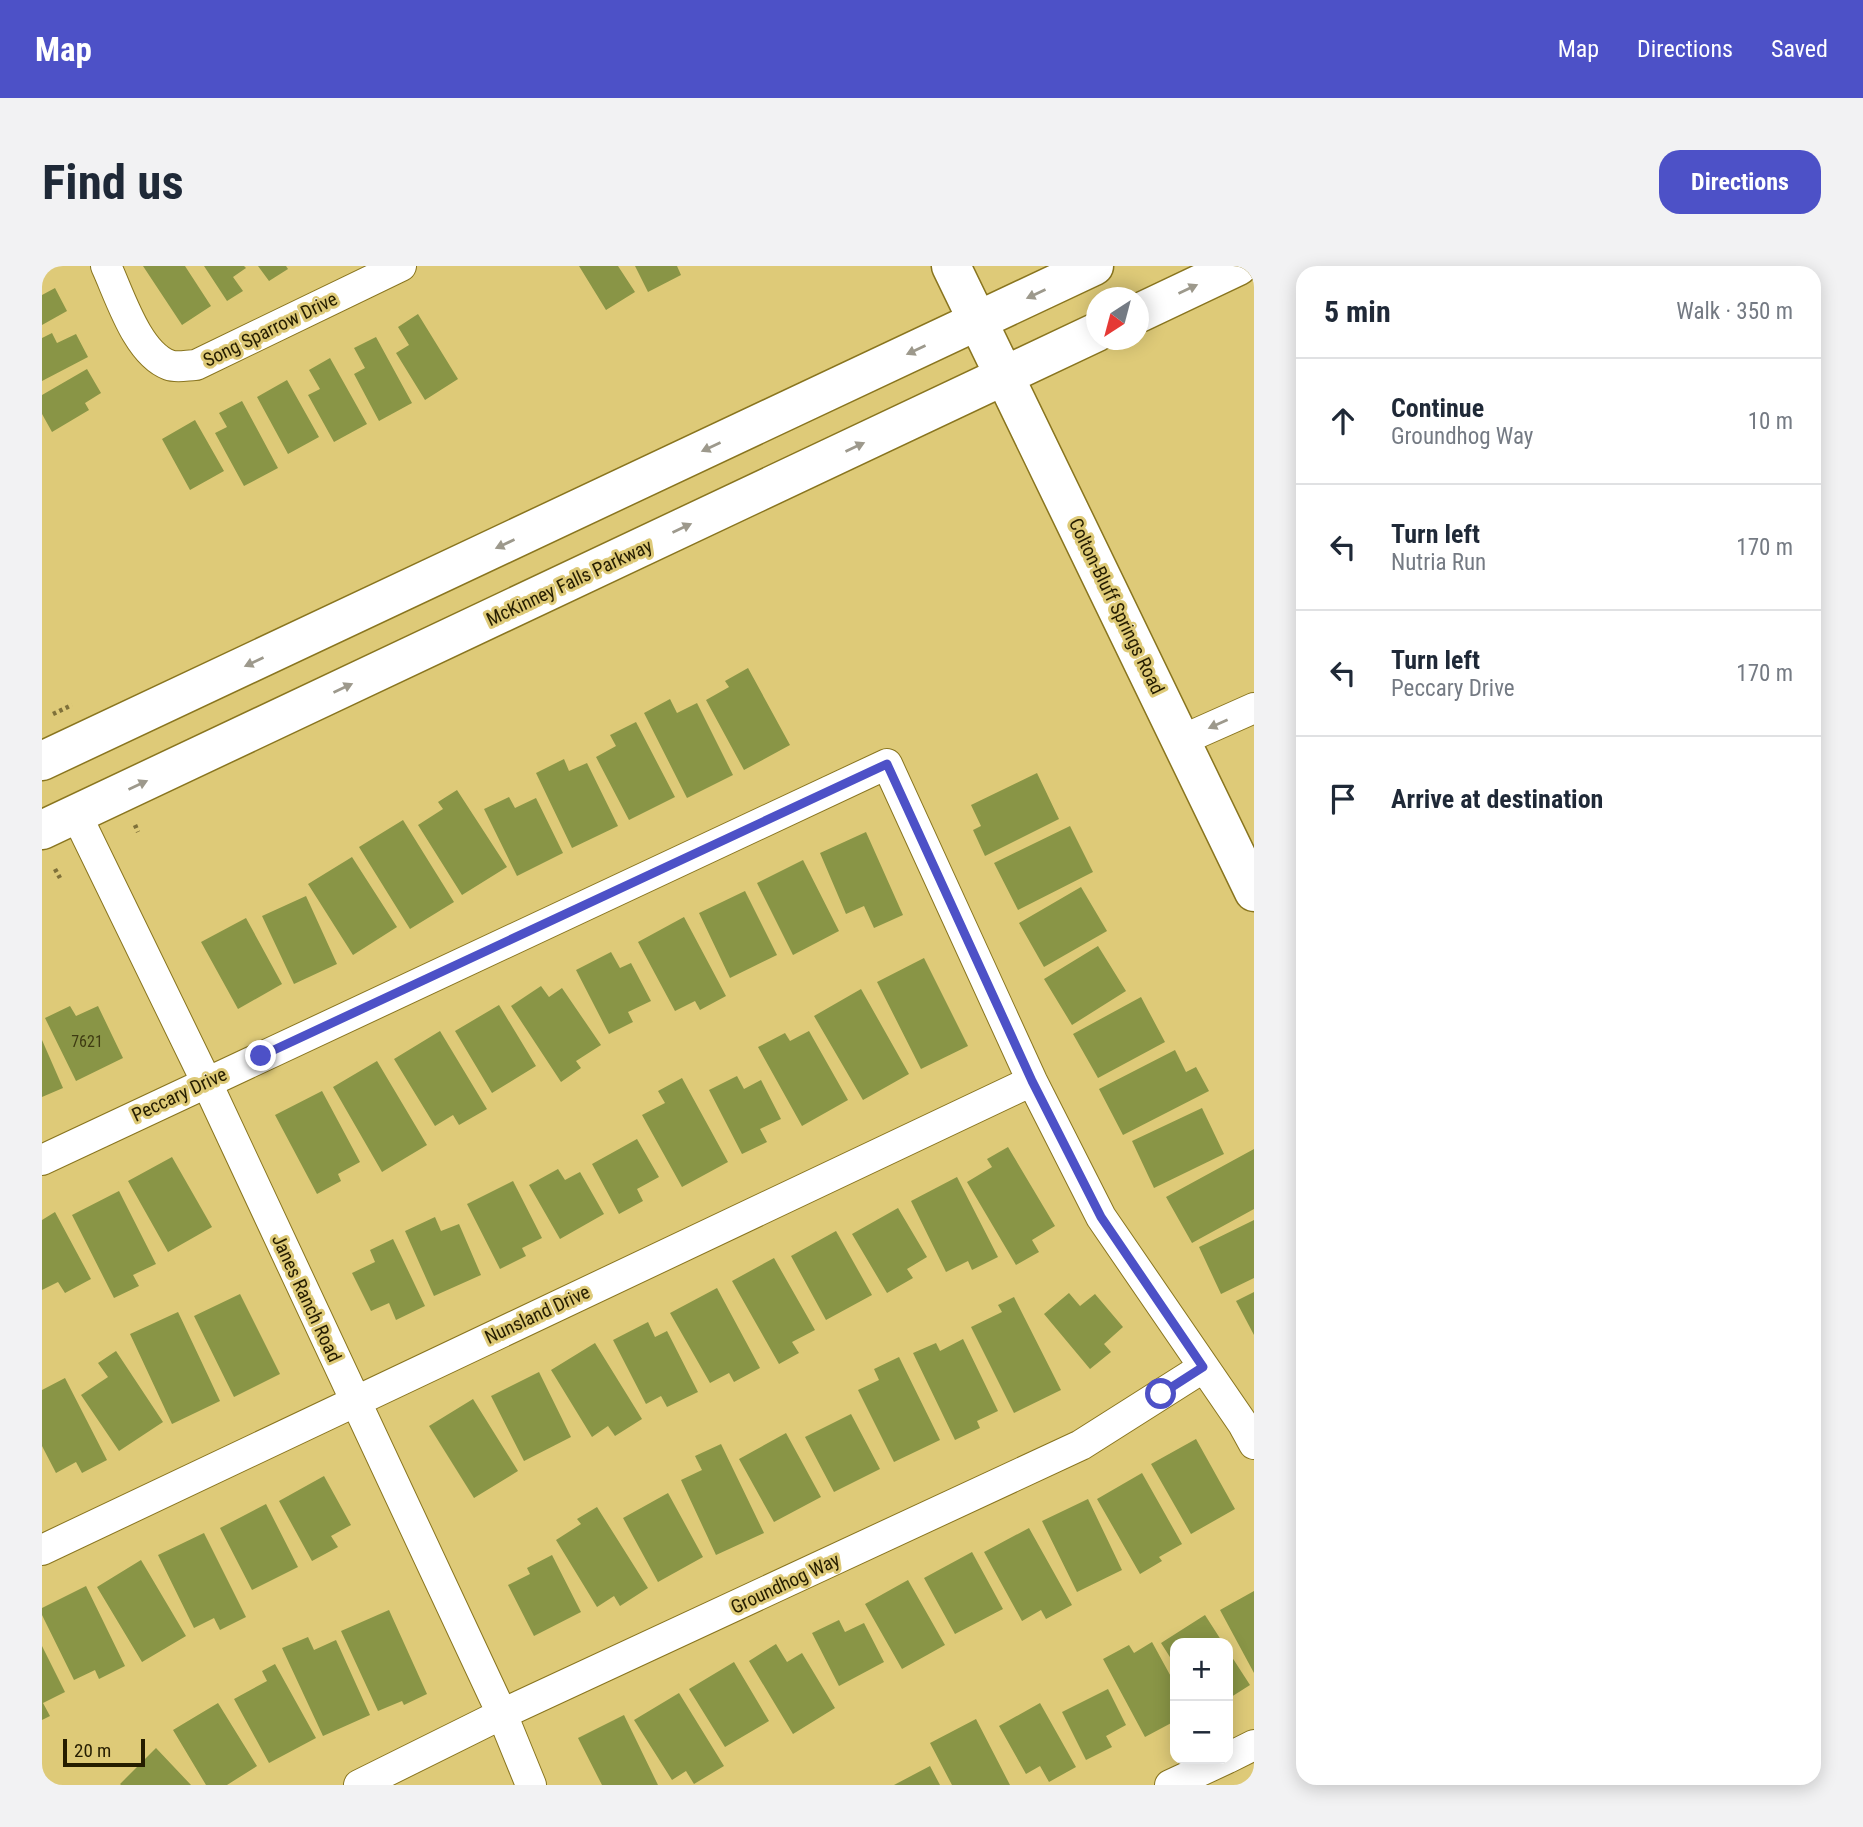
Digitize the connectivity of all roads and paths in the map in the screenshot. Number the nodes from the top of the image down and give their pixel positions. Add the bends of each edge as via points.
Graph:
1 (106, 266) edge
2 (401, 266) edge
3 (951, 266) edge
4 (1094, 266) edge
5 (1238, 266) edge
6 (1149, 308) edge
7 (978, 321) junction
8 (1086, 337) edge
9 (1005, 376) junction
10 (72, 705) dead end
11 (1254, 708) edge
12 (1182, 740) junction
13 (47, 743) edge
14 (76, 814) junction
15 (135, 825) dead end
16 (42, 830) edge
17 (138, 832) dead end
18 (55, 869) dead end
19 (60, 878) dead end
20 (1254, 892) edge
21 (206, 1081) junction
22 (1032, 1081) junction
23 (42, 1160) edge
24 (1203, 1367) junction
25 (355, 1400) junction
26 (1254, 1444) edge
27 (42, 1550) edge
28 (502, 1714) junction
29 (1254, 1745) edge
30 (1233, 1755) edge
31 (1214, 1764) edge
32 (359, 1785) edge
33 (531, 1785) edge
34 (1170, 1785) edge

1 - 2 street, Song Sparrow Drive via 144,347 172,366 196,365
3 - 7 main road, Colton-Bluff Springs Road
4 -> 7 main road
6 -> 5 main road
7 - 9 main road, Colton-Bluff Springs Road
7 -> 13 main road
8 - 9 main road, McKinney Falls Parkway
9 - 12 main road, Colton-Bluff Springs Road
14 -> 9 main road, McKinney Falls Parkway
10 - 13 path
11 -> 12 street
12 - 20 main road, Colton-Bluff Springs Road
13 - 14 main road
14 - 16 main road, McKinney Falls Parkway
14 - 21 street, Janes Ranch Road
15 - 17 path
18 - 19 path
21 - 22 street, Peccary Drive via 887,764
21 - 23 street, Peccary Drive
21 - 25 street, Janes Ranch Road
22 - 24 street via 1101,1217
22 - 25 street, Nunsland Drive
24 - 26 street
24 - 28 street, Groundhog Way via 1081,1445
25 - 27 street, Nunsland Drive
25 - 28 street, Janes Ranch Road
28 - 32 street, Groundhog Way
28 - 33 street, Janes Ranch Road
29 - 30 street
31 - 34 street

